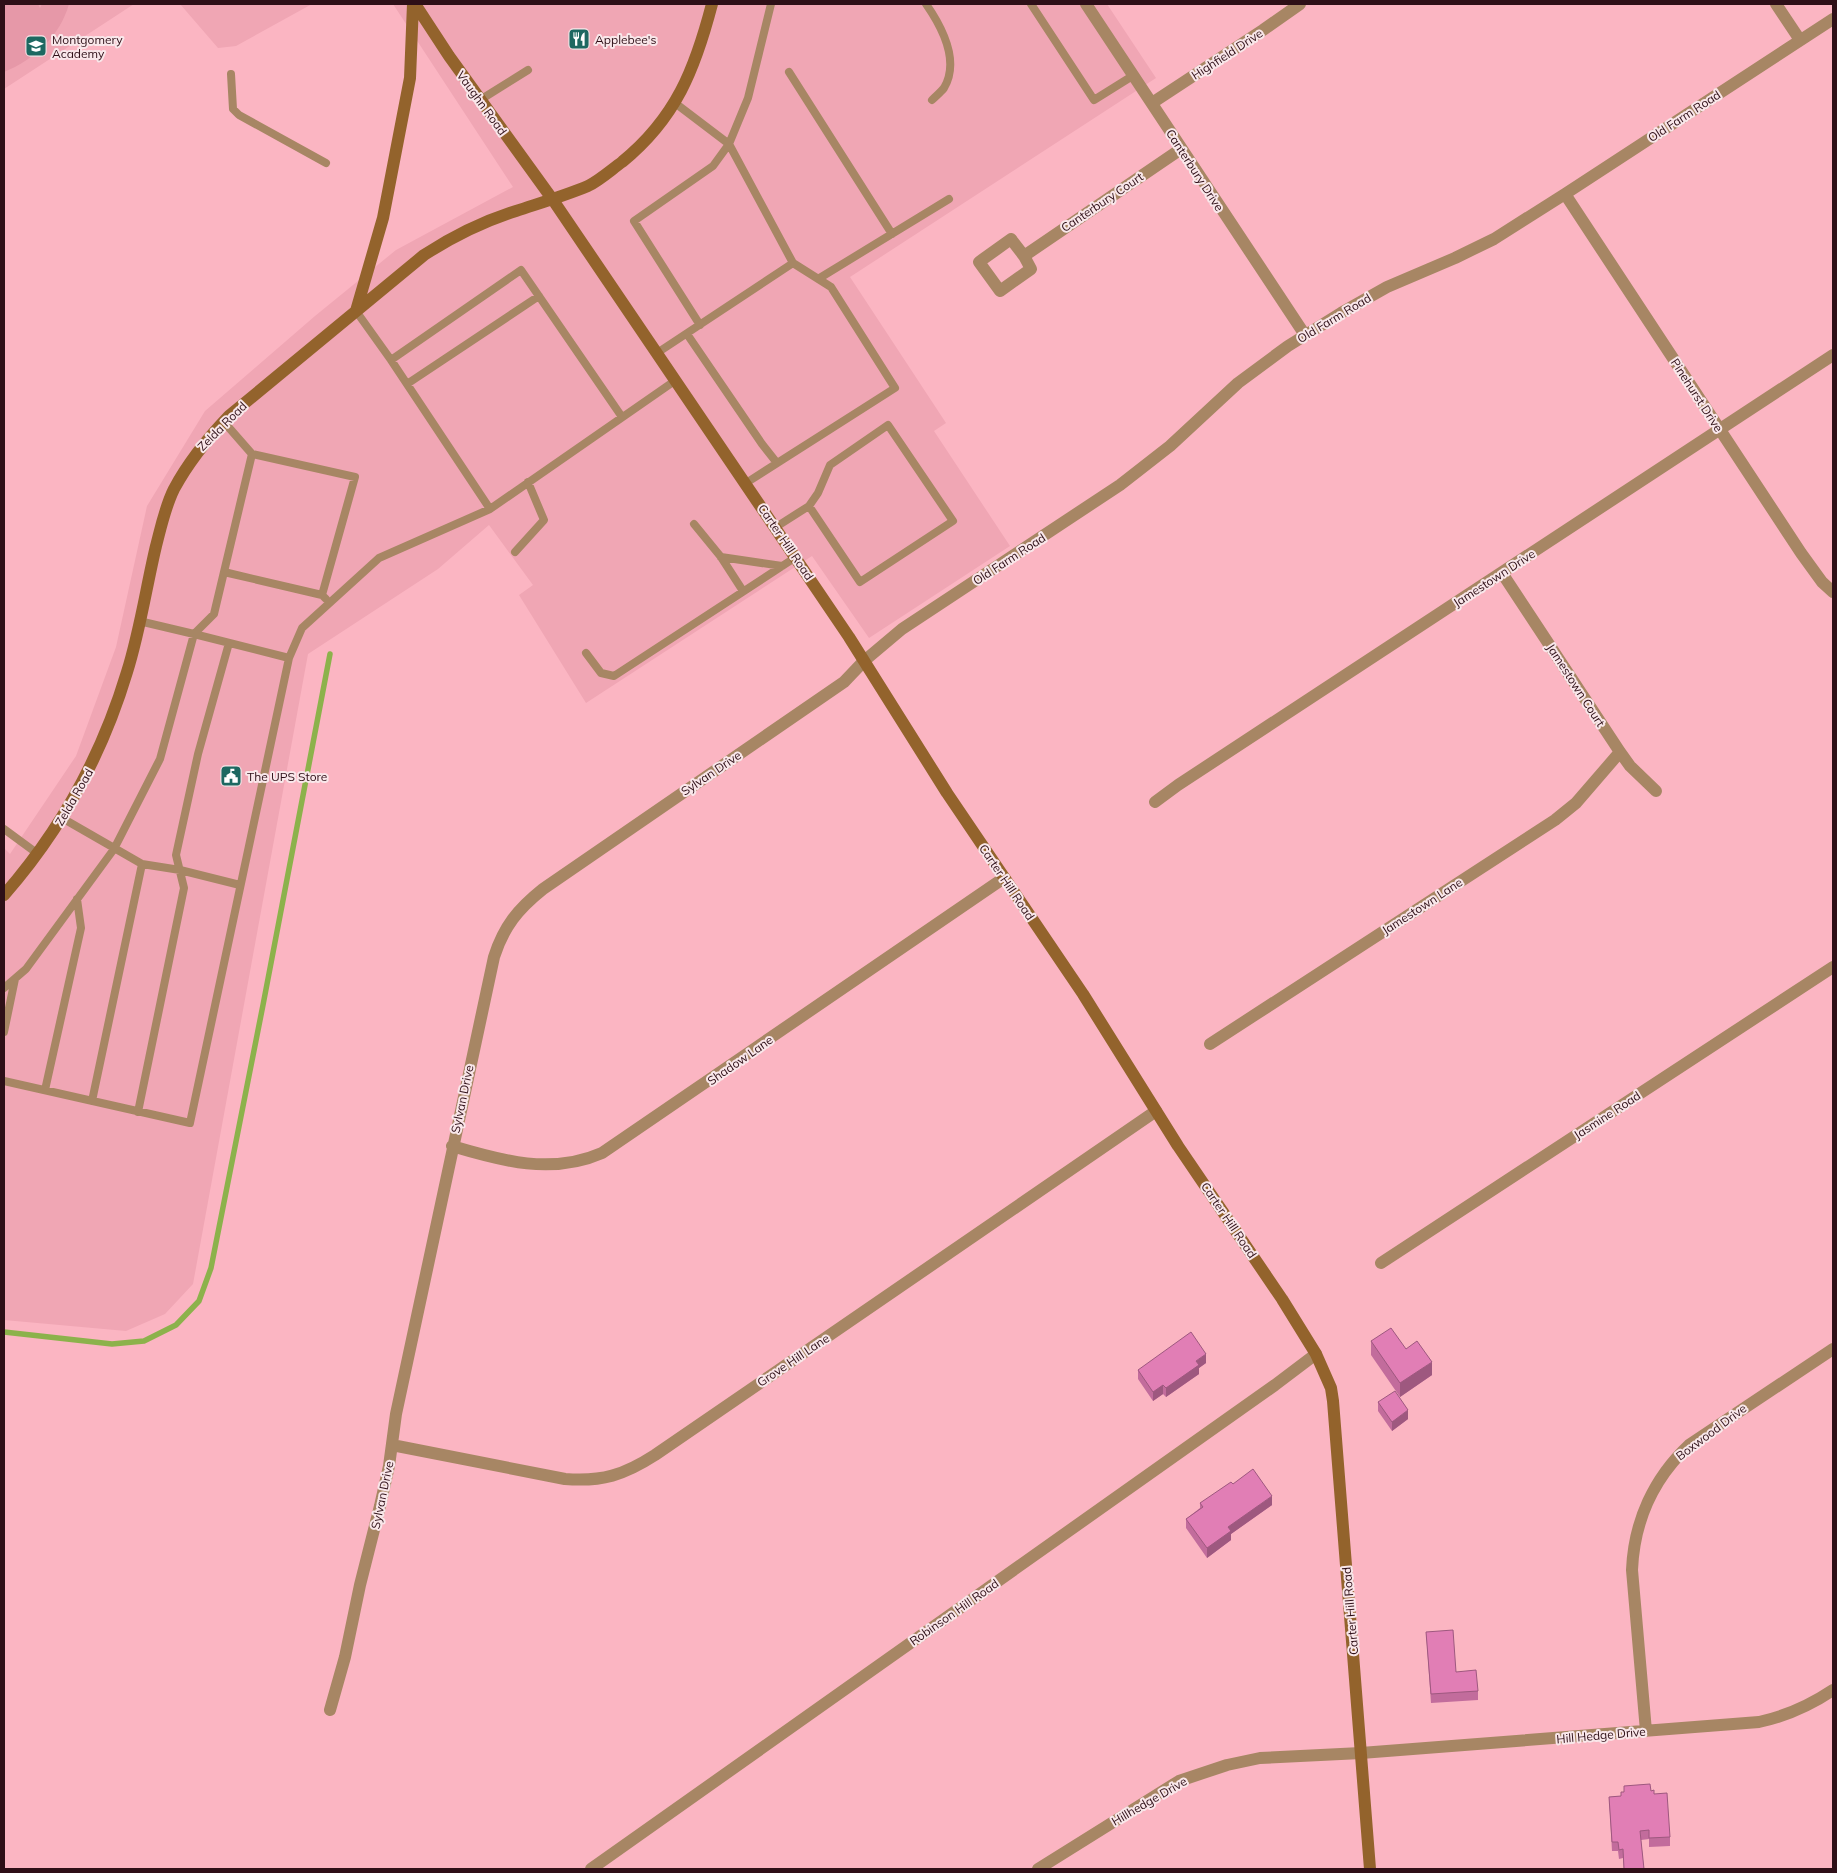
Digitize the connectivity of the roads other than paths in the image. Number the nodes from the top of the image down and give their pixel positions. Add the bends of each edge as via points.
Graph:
1 (414, 4) edge
2 (712, 4) edge
3 (771, 4) edge
4 (926, 4) edge
5 (1031, 4) edge
6 (1086, 4) edge
7 (1300, 4) edge
8 (1776, 4) edge
9 (1833, 19) edge
10 (1800, 40) junction
11 (528, 70) dead end
12 (789, 72) dead end
13 (231, 74) dead end
14 (1134, 75) junction
15 (480, 100) junction
16 (932, 100) dead end
17 (675, 103) junction
18 (1152, 103) junction
19 (729, 144) junction
20 (1181, 149) junction
21 (326, 163) dead end
22 (1565, 194) junction
23 (950, 199) dead end
24 (553, 200) junction
25 (892, 234) junction
26 (1024, 256) dead end
27 (793, 263) junction
28 (818, 279) junction
29 (539, 296) junction
30 (356, 311) junction
31 (700, 325) junction
32 (687, 334) junction
33 (1305, 335) junction
34 (657, 353) junction
35 (1833, 355) edge
36 (390, 360) junction
37 (676, 380) junction
38 (407, 384) junction
39 (622, 417) junction
40 (224, 422) junction
41 (1720, 429) junction
42 (252, 454) junction
43 (777, 463) junction
44 (528, 482) junction
45 (746, 483) junction
46 (809, 506) junction
47 (490, 508) junction
48 (694, 524) dead end
49 (776, 528) junction
50 (515, 552) dead end
51 (721, 557) junction
52 (796, 557) junction
53 (782, 566) junction
54 (224, 572) junction
55 (1502, 573) junction
56 (743, 591) junction
57 (1833, 592) edge
58 (322, 595) junction
59 (330, 603) junction
60 (139, 622) junction
61 (194, 634) junction
62 (229, 643) junction
63 (586, 653) dead end
64 (289, 658) junction
65 (864, 661) junction
66 (1620, 752) junction
67 (1656, 791) dead end
68 (1155, 802) dead end
69 (62, 818) junction
70 (4, 828) edge
71 (114, 848) junction
72 (38, 854) junction
73 (142, 864) junction
74 (180, 870) junction
75 (1004, 878) junction
76 (240, 885) junction
77 (4, 895) edge
78 (77, 899) junction
79 (1833, 967) edge
80 (15, 979) junction
81 (4, 988) edge
82 (4, 1032) edge
83 (1210, 1044) dead end
84 (4, 1081) edge
85 (44, 1090) junction
86 (92, 1101) junction
87 (1156, 1111) junction
88 (138, 1112) junction
89 (452, 1146) junction
90 (1381, 1263) dead end
91 (1833, 1349) edge
92 (1316, 1354) junction
93 (392, 1445) junction
94 (1833, 1690) edge
95 (330, 1710) dead end
96 (1646, 1731) junction
97 (1361, 1753) junction
98 (591, 1869) edge
99 (1038, 1869) edge
100 (1370, 1869) edge

1 - 15 main road, Vaughn Road
1 - 30 main road via 410,78 383,218
2 - 17 main road via 693,68
3 - 19 lane via 748,98
4 - 16 lane via 946,41 950,58 943,89
5 - 14 lane via 1094,100
6 - 14 street, Canterbury Drive
7 - 18 street, Highfield Drive
8 - 10 street
9 - 10 street, Old Farm Road
10 - 22 street, Old Farm Road
11 - 15 lane
12 - 25 lane
13 - 21 lane via 233,109 239,115
14 - 18 street, Canterbury Drive
15 - 24 main road, Vaughn Road
17 - 19 lane
17 - 24 main road via 633,152 605,175 590,185
18 - 20 street, Canterbury Drive
19 - 27 lane
19 - 31 lane via 713,166 634,221
20 - 26 street, Canterbury Court
20 - 33 street, Canterbury Drive
22 - 33 street, Old Farm Road via 1494,239 1387,287
22 - 41 street, Pinehurst Drive
23 - 25 lane
24 - 30 main road, Zelda Road via 516,211 446,241
24 - 34 main road, Carter Hill Road
25 - 28 lane
27 - 28 lane
27 - 31 lane
28 - 43 lane via 831,287 895,388
29 - 36 lane via 520,270
29 - 38 lane
29 - 39 lane
30 - 36 lane
30 - 40 main road, Zelda Road
31 - 32 lane
32 - 34 lane
32 - 43 lane
33 - 65 street, Old Farm Road via 1238,383 1170,446 1120,485 902,629
34 - 37 main road, Carter Hill Road
35 - 41 street, Jamestown Drive
36 - 38 lane
37 - 39 lane
37 - 45 main road, Carter Hill Road
38 - 47 lane
39 - 44 lane
40 - 42 lane
40 - 60 main road, Zelda Road via 193,456 174,490 163,517
41 - 55 street, Jamestown Drive
41 - 57 street, Pinehurst Drive via 1800,553
42 - 54 lane
42 - 58 lane via 355,477
43 - 45 lane
44 - 47 lane
44 - 50 lane via 544,520
45 - 49 main road, Carter Hill Road
46 - 46 lane via 830,465 888,426 953,521 860,582
46 - 49 lane
47 - 59 lane via 379,558
48 - 51 lane
49 - 52 main road, Carter Hill Road
51 - 53 lane
51 - 56 lane
52 - 53 lane
52 - 65 main road, Carter Hill Road
53 - 56 lane
54 - 58 lane
54 - 61 lane via 214,614
55 - 66 street, Jamestown Court
55 - 68 street, Jamestown Drive
56 - 63 lane via 614,676 601,673
58 - 59 lane
59 - 64 lane via 302,628
60 - 61 lane
60 - 69 main road, Zelda Road via 128,670 112,717 93,763
61 - 62 lane
61 - 71 lane via 160,759
62 - 64 lane
62 - 74 lane via 198,754 176,855
64 - 76 lane
65 - 75 main road, Carter Hill Road
65 - 89 street, Sylvan Drive via 844,682 543,888 516,913 503,932 494,957
66 - 67 street, Jamestown Court
66 - 83 street, Jamestown Lane via 1576,803 1555,820
69 - 71 lane
69 - 72 main road, Zelda Road
70 - 72 lane
71 - 73 lane
71 - 78 lane
72 - 77 main road, Zelda Road
73 - 74 lane
73 - 86 lane
74 - 76 lane
74 - 88 lane via 184,888
75 - 87 main road, Carter Hill Road via 1083,994
75 - 89 street, Shadow Lane via 602,1153 577,1162 547,1166
76 - 88 lane via 190,1123
78 - 80 lane via 26,969
78 - 85 lane via 81,928
79 - 90 street, Jasmine Road
80 - 81 lane
80 - 82 lane
84 - 85 lane
85 - 86 lane
86 - 88 lane
87 - 92 main road, Carter Hill Road
87 - 93 street, Grove Hill Lane via 626,1472 606,1478 565,1480
89 - 93 street, Sylvan Drive
91 - 96 street, Boxwood Drive via 1689,1445 1673,1460 1646,1504 1637,1529 1632,1570
92 - 97 main road, Carter Hill Road via 1331,1388 1333,1401
92 - 98 street, Robinson Hill Road
93 - 95 street, Sylvan Drive via 345,1657
94 - 96 street, Hill Hedge Drive via 1780,1718
96 - 97 street, Hill Hedge Drive
97 - 99 street, Hillhedge Drive via 1260,1758 1196,1774 1166,1789
97 - 100 main road, Carter Hill Road

